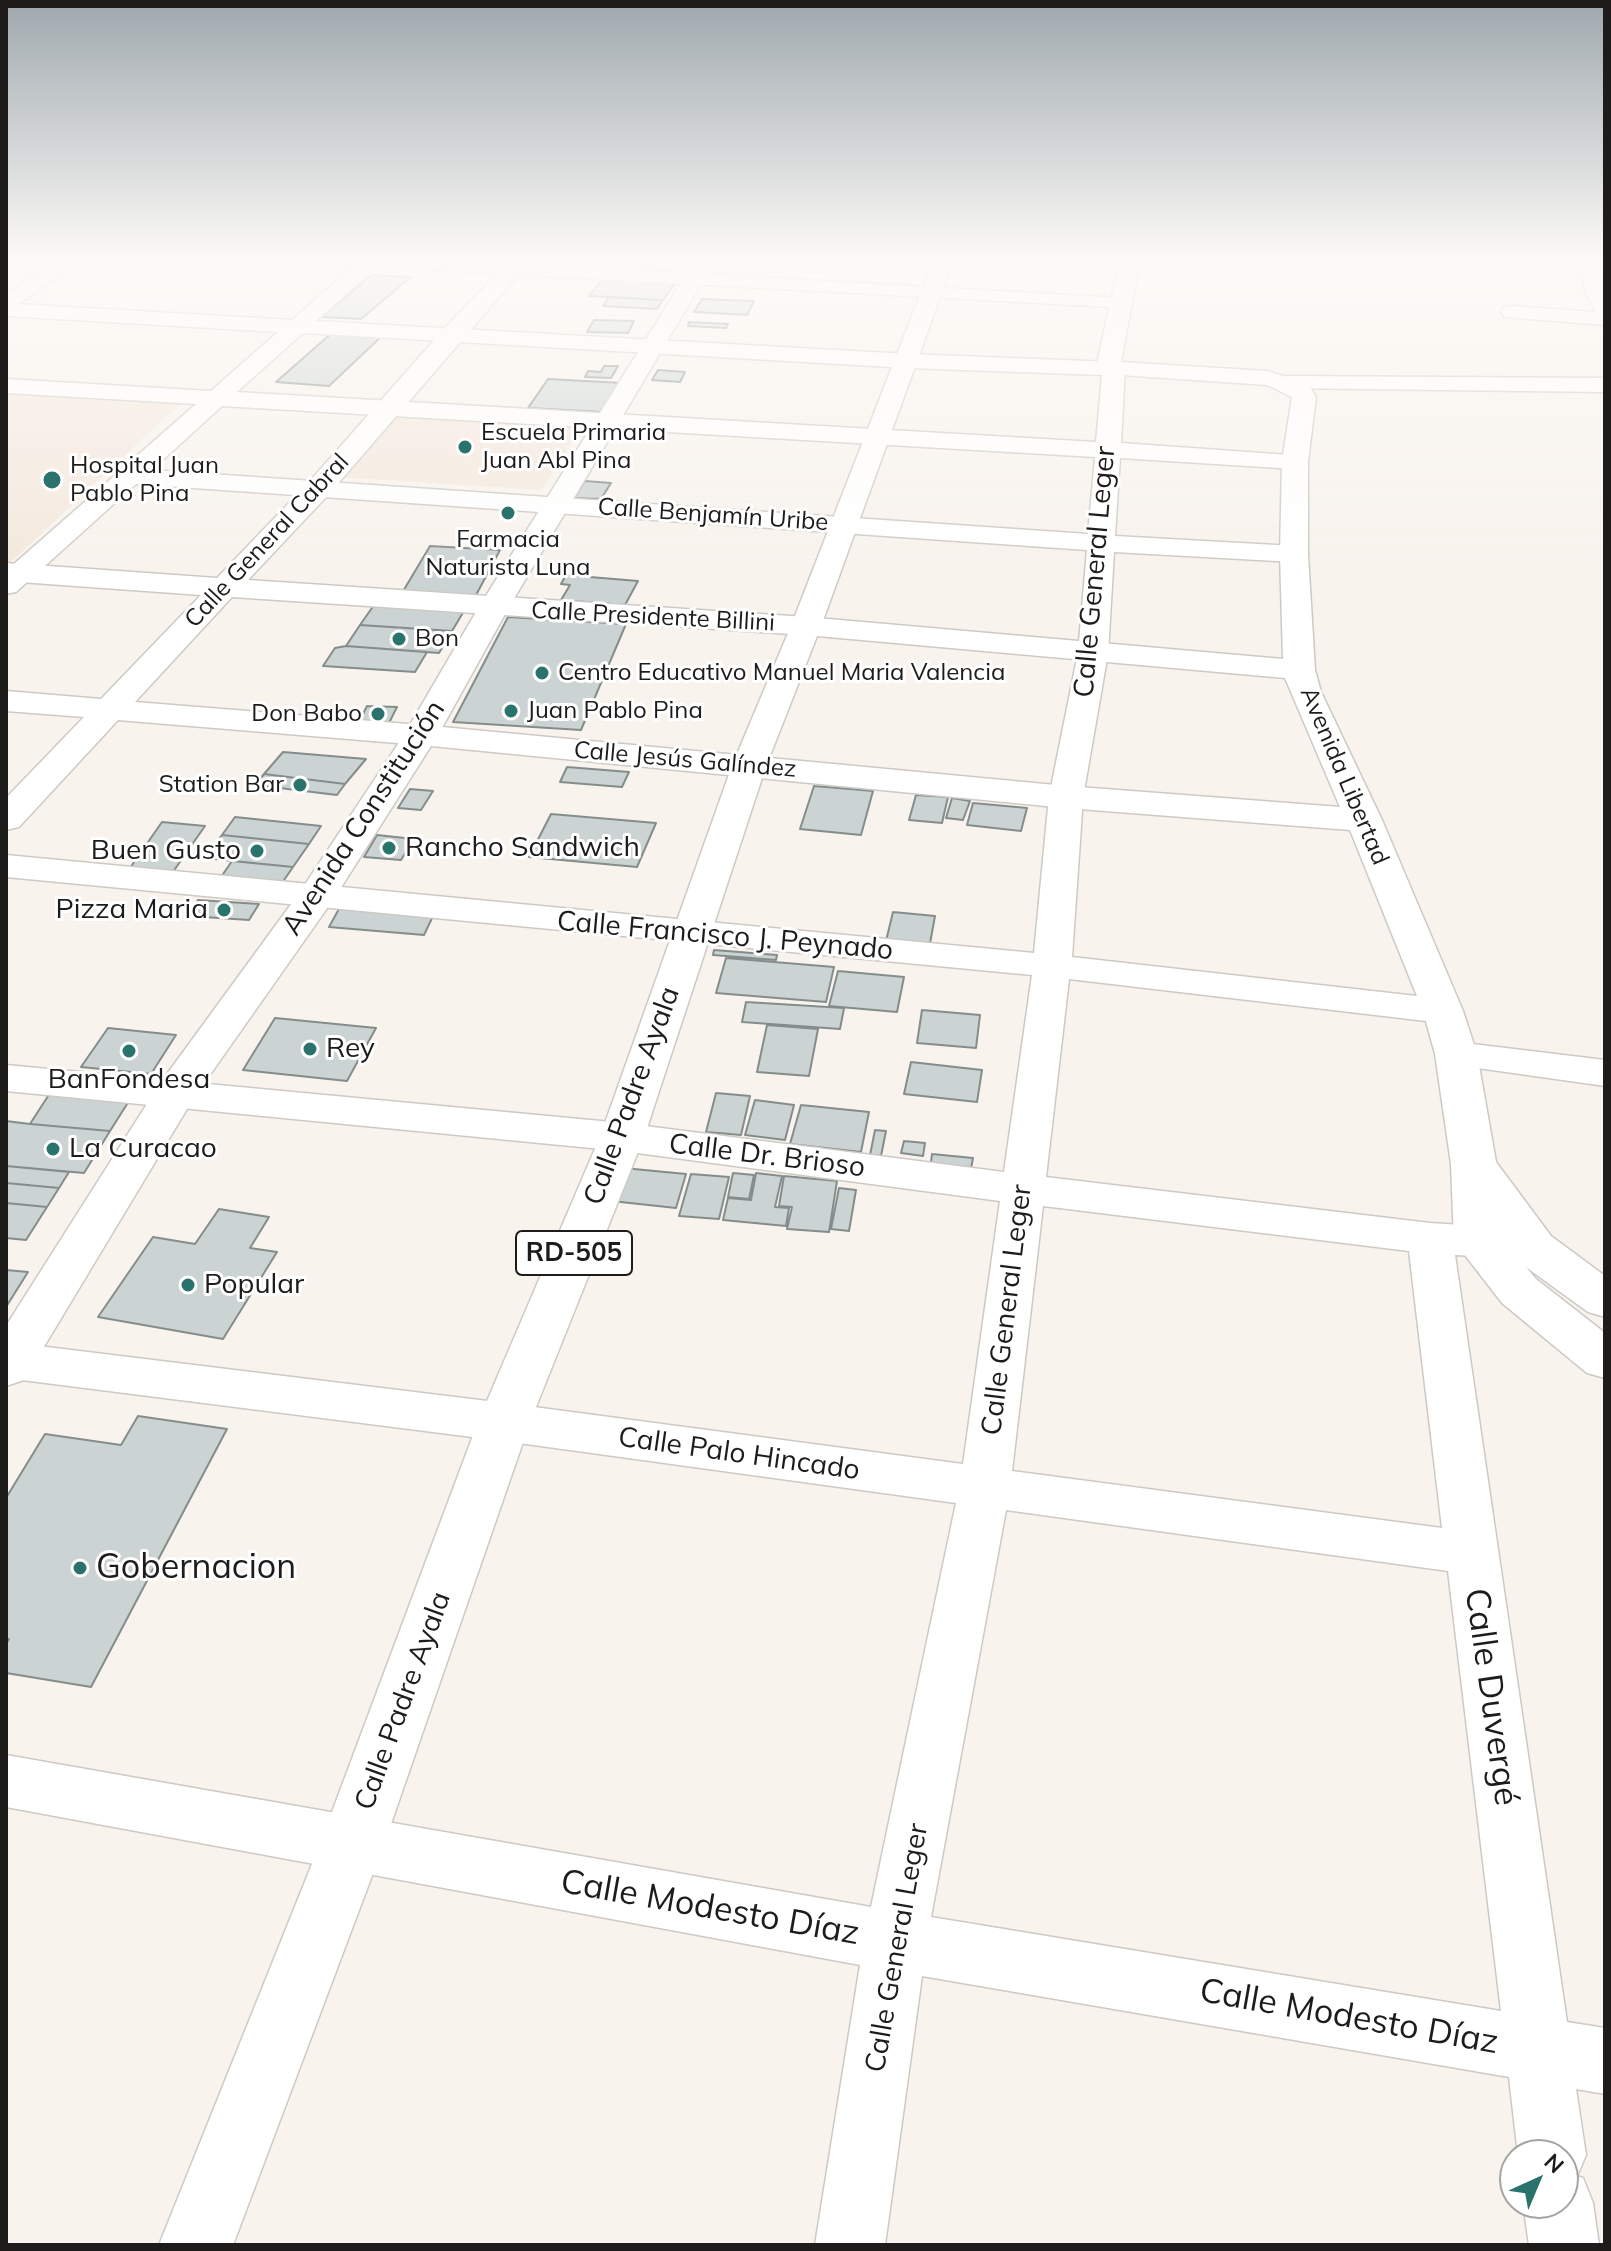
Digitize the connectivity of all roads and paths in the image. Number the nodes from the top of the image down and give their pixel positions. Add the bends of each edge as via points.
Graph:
1 (257, 364) edge
2 (426, 364) edge
3 (643, 364) edge
4 (907, 364) edge
5 (986, 364) edge
6 (1110, 364) edge
7 (1114, 369) junction
8 (1287, 383) junction
9 (6, 386) edge
10 (219, 398) junction
11 (1603, 401) edge
12 (385, 410) junction
13 (608, 419) junction
14 (877, 438) junction
15 (1106, 451) junction
16 (1295, 461) junction
17 (133, 476) junction
18 (319, 488) junction
19 (556, 505) junction
20 (845, 524) junction
21 (1101, 543) junction
22 (1294, 554) junction
23 (12, 577) edge
24 (224, 589) junction
25 (494, 607) junction
26 (806, 626) junction
27 (1093, 653) junction
28 (1299, 670) junction
29 (6, 701) edge
30 (110, 710) junction
31 (421, 735) junction
32 (749, 766) junction
33 (1066, 797) junction
34 (6, 819) edge
35 (1364, 820) junction
36 (6, 866) edge
37 (316, 897) junction
38 (690, 933) junction
39 (1052, 966) junction
40 (1443, 1011) junction
41 (1456, 1054) junction
42 (1605, 1073) edge
43 (6, 1078) edge
44 (174, 1095) junction
45 (622, 1137) junction
46 (1474, 1164) junction
47 (1022, 1189) junction
48 (1454, 1240) junction
49 (1605, 1300) edge
50 (1605, 1360) edge
51 (7, 1363) edge
52 (504, 1422) junction
53 (985, 1487) junction
54 (1471, 1553) junction
55 (6, 1781) edge
56 (352, 1844) junction
57 (895, 1941) junction
58 (1538, 2049) junction
59 (1605, 2061) edge
60 (1550, 2139) edge
61 (1560, 2219) edge
62 (196, 2245) edge
63 (850, 2245) edge
64 (1564, 2245) edge

1 - 10 street
2 - 12 main road, Calle General Cabral
3 - 13 main road, Avenida Constitución
4 - 14 main road, Calle Padre Ayala / RD-505
5 - 7 street
6 - 7 main road
7 - 8 main road
7 - 15 street, Calle General Leger
8 - 11 street via 1535,383
8 - 16 main road, Avenida Libertad via 1304,397
9 - 10 street
10 - 12 street
10 - 17 street
12 - 13 street
12 - 18 main road, Calle General Cabral
13 - 14 street
13 - 19 main road, Avenida Constitución
14 - 15 street
14 - 20 main road, Calle Padre Ayala / RD-505
15 - 16 street
15 - 21 street, Calle General Leger
16 - 22 main road, Avenida Libertad
17 - 18 street, Calle Benjamín Uribe
17 - 23 street
18 - 19 street, Calle Benjamín Uribe
18 - 24 main road, Calle General Cabral
19 - 20 street, Calle Benjamín Uribe
19 - 25 main road, Avenida Constitución
20 - 21 street, Calle Benjamín Uribe
20 - 26 main road, Calle Padre Ayala / RD-505
21 - 22 street, Calle Benjamín Uribe
21 - 27 street, Calle General Leger
22 - 28 main road, Avenida Libertad
23 - 24 main road, Calle Presidente Billini
24 - 25 main road, Calle Presidente Billini
24 - 30 main road, Calle General Cabral
25 - 26 main road, Calle Presidente Billini
25 - 31 main road, Avenida Constitución
26 - 27 main road, Calle Presidente Billini
26 - 32 main road, Calle Padre Ayala / RD-505
27 - 28 main road, Calle Presidente Billini
27 - 33 street, Calle General Leger
28 - 35 main road, Avenida Libertad
29 - 30 main road, Calle Jesús Galíndez
30 - 31 main road, Calle Jesús Galíndez
30 - 34 main road, Calle General Cabral
31 - 32 main road, Calle Jesús Galíndez
31 - 37 main road, Avenida Constitución
32 - 33 main road, Calle Jesús Galíndez
32 - 38 main road, Calle Padre Ayala / RD-505
33 - 35 main road, Calle Jesús Galíndez
33 - 39 street, Calle General Leger
35 - 40 main road, Avenida Libertad
36 - 37 street, Calle Francisco J. Peynado
37 - 38 street, Calle Francisco J. Peynado
37 - 44 main road, Avenida Constitución
38 - 39 street, Calle Francisco J. Peynado
38 - 45 main road, Calle Padre Ayala / RD-505
39 - 40 street, Calle Francisco J. Peynado
39 - 47 street, Calle General Leger
40 - 41 main road, Avenida Libertad
41 - 42 street
41 - 46 main road, Avenida Libertad
43 - 44 street, Calle Dr. Brioso
44 - 45 street, Calle Dr. Brioso
44 - 51 main road, Avenida Constitución
45 - 47 street, Calle Dr. Brioso
45 - 52 main road, Calle Padre Ayala / RD-505
46 - 48 main road, Avenida Libertad
46 - 49 main road, Avenida Libertad via 1534,1248
47 - 48 street, Calle Dr. Brioso
47 - 53 street, Calle General Leger
48 - 50 main road
48 - 54 street, Calle Duvergé
51 - 52 street, Calle Palo Hincado
52 - 53 street, Calle Palo Hincado
52 - 56 main road, Calle Padre Ayala / RD-505
53 - 54 street, Calle Palo Hincado
53 - 57 street, Calle General Leger
54 - 58 street, Calle Duvergé
55 - 56 street, Calle Modesto Díaz
56 - 57 street, Calle Modesto Díaz
56 - 62 main road, Calle Padre Ayala / RD-505
57 - 58 street, Calle Modesto Díaz
57 - 63 street, Calle General Leger
58 - 59 street, Calle Modesto Díaz
58 - 60 street, Calle Duvergé
61 - 64 street

